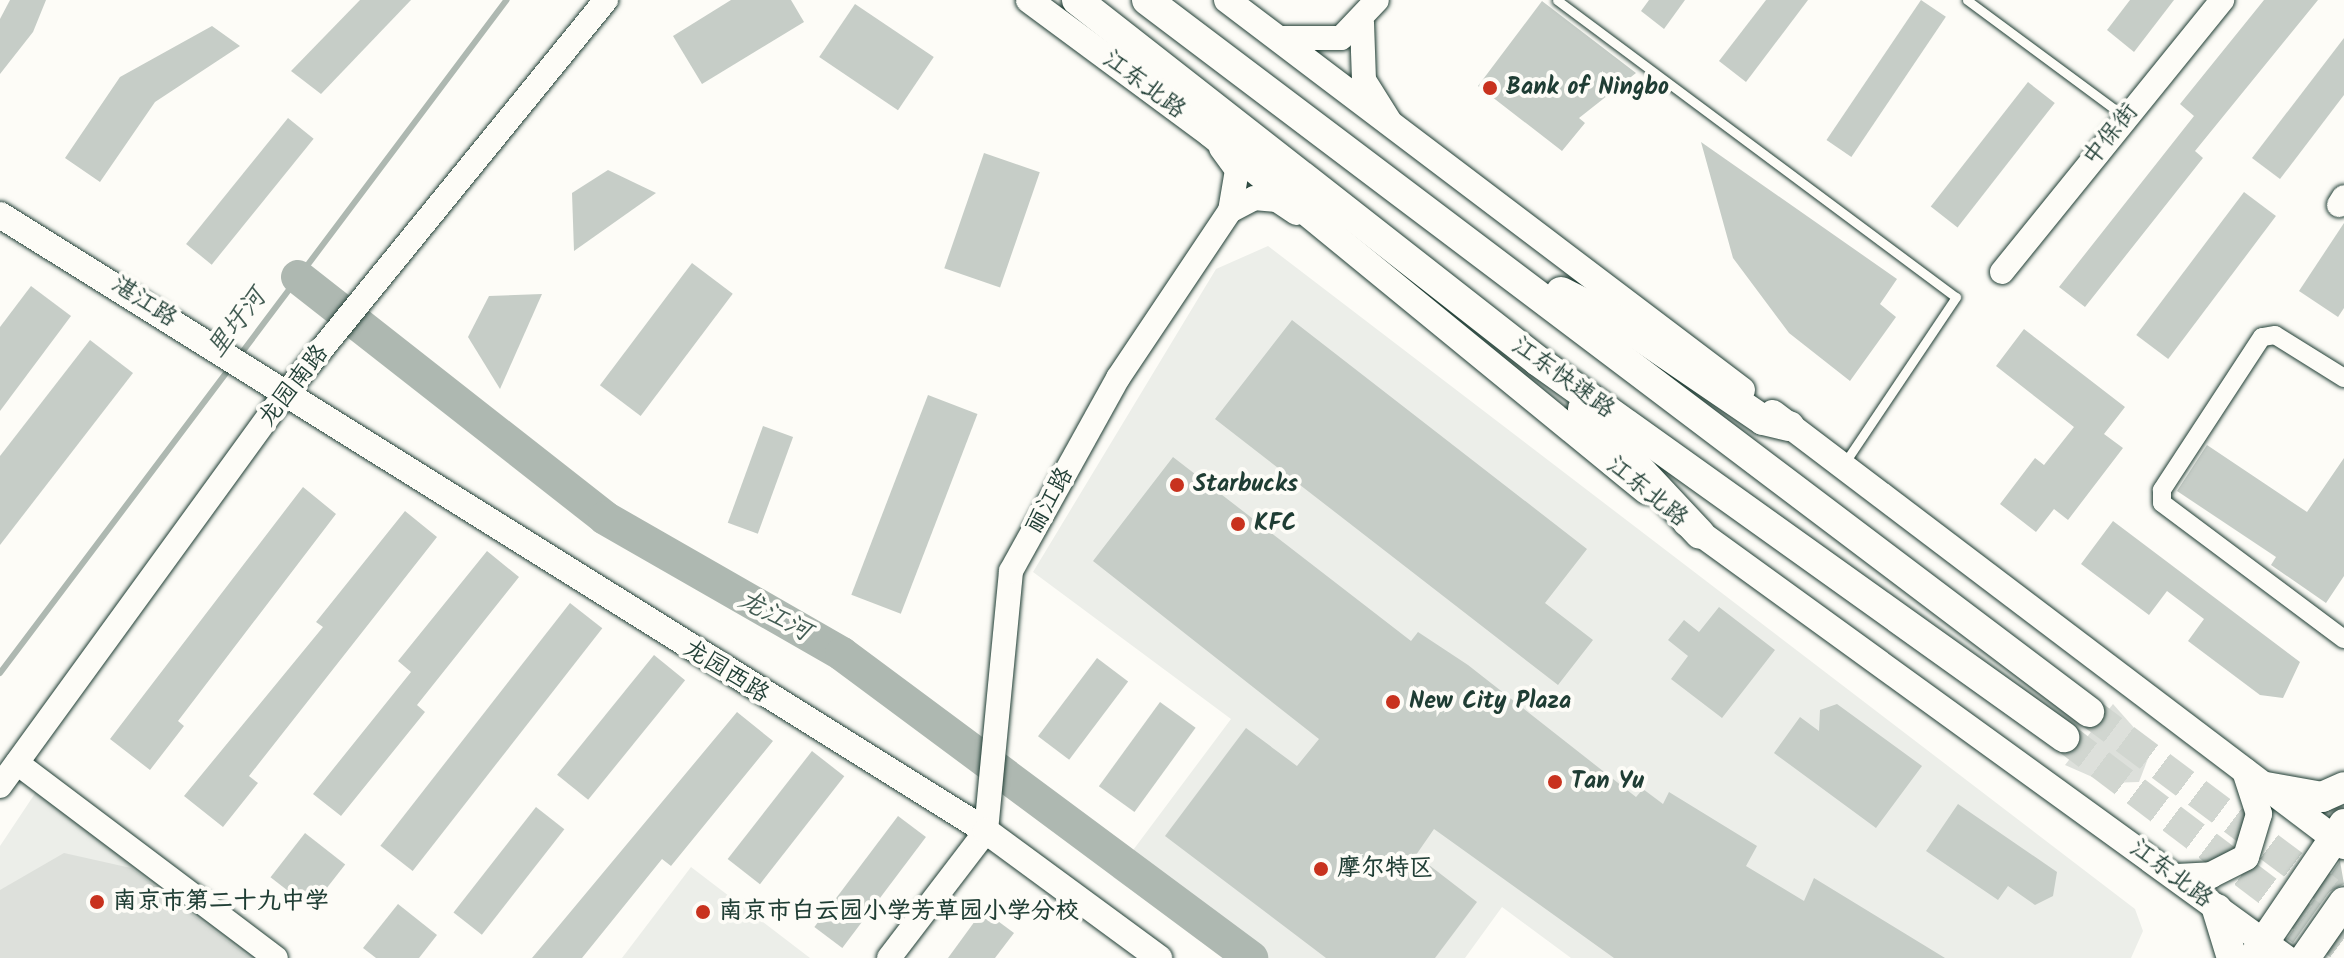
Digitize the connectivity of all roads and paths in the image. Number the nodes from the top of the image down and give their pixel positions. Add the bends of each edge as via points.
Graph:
1 (606, 0) edge
2 (1029, 0) edge
3 (1077, 0) edge
4 (1147, 0) edge
5 (1227, 0) edge
6 (1377, 0) edge
7 (1557, 0) edge
8 (1967, 0) edge
9 (2222, 0) edge
10 (1362, 23) junction
11 (1278, 38) junction
12 (2125, 117) junction
13 (1389, 120) junction
14 (1210, 134) junction
15 (1230, 211) junction
16 (0, 215) edge
17 (1309, 221) junction
18 (1498, 260) junction
19 (2002, 272) dead end
20 (1538, 361) junction
21 (2344, 378) edge
22 (286, 393) junction
23 (1789, 426) junction
24 (1842, 466) junction
25 (1700, 534) junction
26 (2344, 639) edge
27 (2089, 712) tunnel mouth
28 (2064, 737) tunnel mouth
29 (17, 763) junction
30 (2256, 779) junction
31 (0, 786) edge
32 (2344, 787) edge
33 (986, 831) junction
34 (2341, 836) edge
35 (2177, 877) junction
36 (2344, 902) edge
37 (2217, 909) junction
38 (2267, 953) edge
39 (276, 958) edge
40 (889, 958) edge
41 (1159, 958) edge
42 (2232, 958) edge
43 (2305, 958) edge

1 - 22 street, 龙园南路
2 - 14 main road, 江东北路
3 - 20 main road, 江东快速路
4 - 18 main road
5 - 11 main road
6 - 10 street
7 - 24 lane via 1956,297
8 - 12 lane
9 - 12 street, 中保街
10 - 11 street via 1315,43
10 - 13 street via 1364,80
11 - 13 main road
12 - 19 street, 中保街
13 - 23 main road
14 - 15 street, 丽江路 via 1237,170
14 - 17 main road, 江东北路
15 - 17 street via 1254,198 1277,200
15 - 33 street, 丽江路 via 1118,378 1011,571
16 - 22 main road, 湛江路
17 - 25 main road, 江东北路
18 - 23 main road via 1615,319 1763,420
18 - 27 main road
20 - 25 main road
20 - 28 main road, 江东快速路
21 - 26 street via 2275,335 2262,337 2162,490 2162,503
22 - 29 street, 龙园南路
22 - 33 main road, 龙园西路
23 - 24 main road
24 - 30 main road
25 - 35 main road, 江东北路
29 - 31 street, 龙园南路
29 - 39 street
30 - 32 main road via 2322,797
30 - 34 main road
30 - 35 main road via 2259,814 2246,857 2211,875
33 - 40 street
33 - 41 main road, 龙园西路
34 - 38 main road
35 - 37 main road, 江东北路
36 - 43 main road
37 - 38 main road, 江东北路
37 - 42 main road

